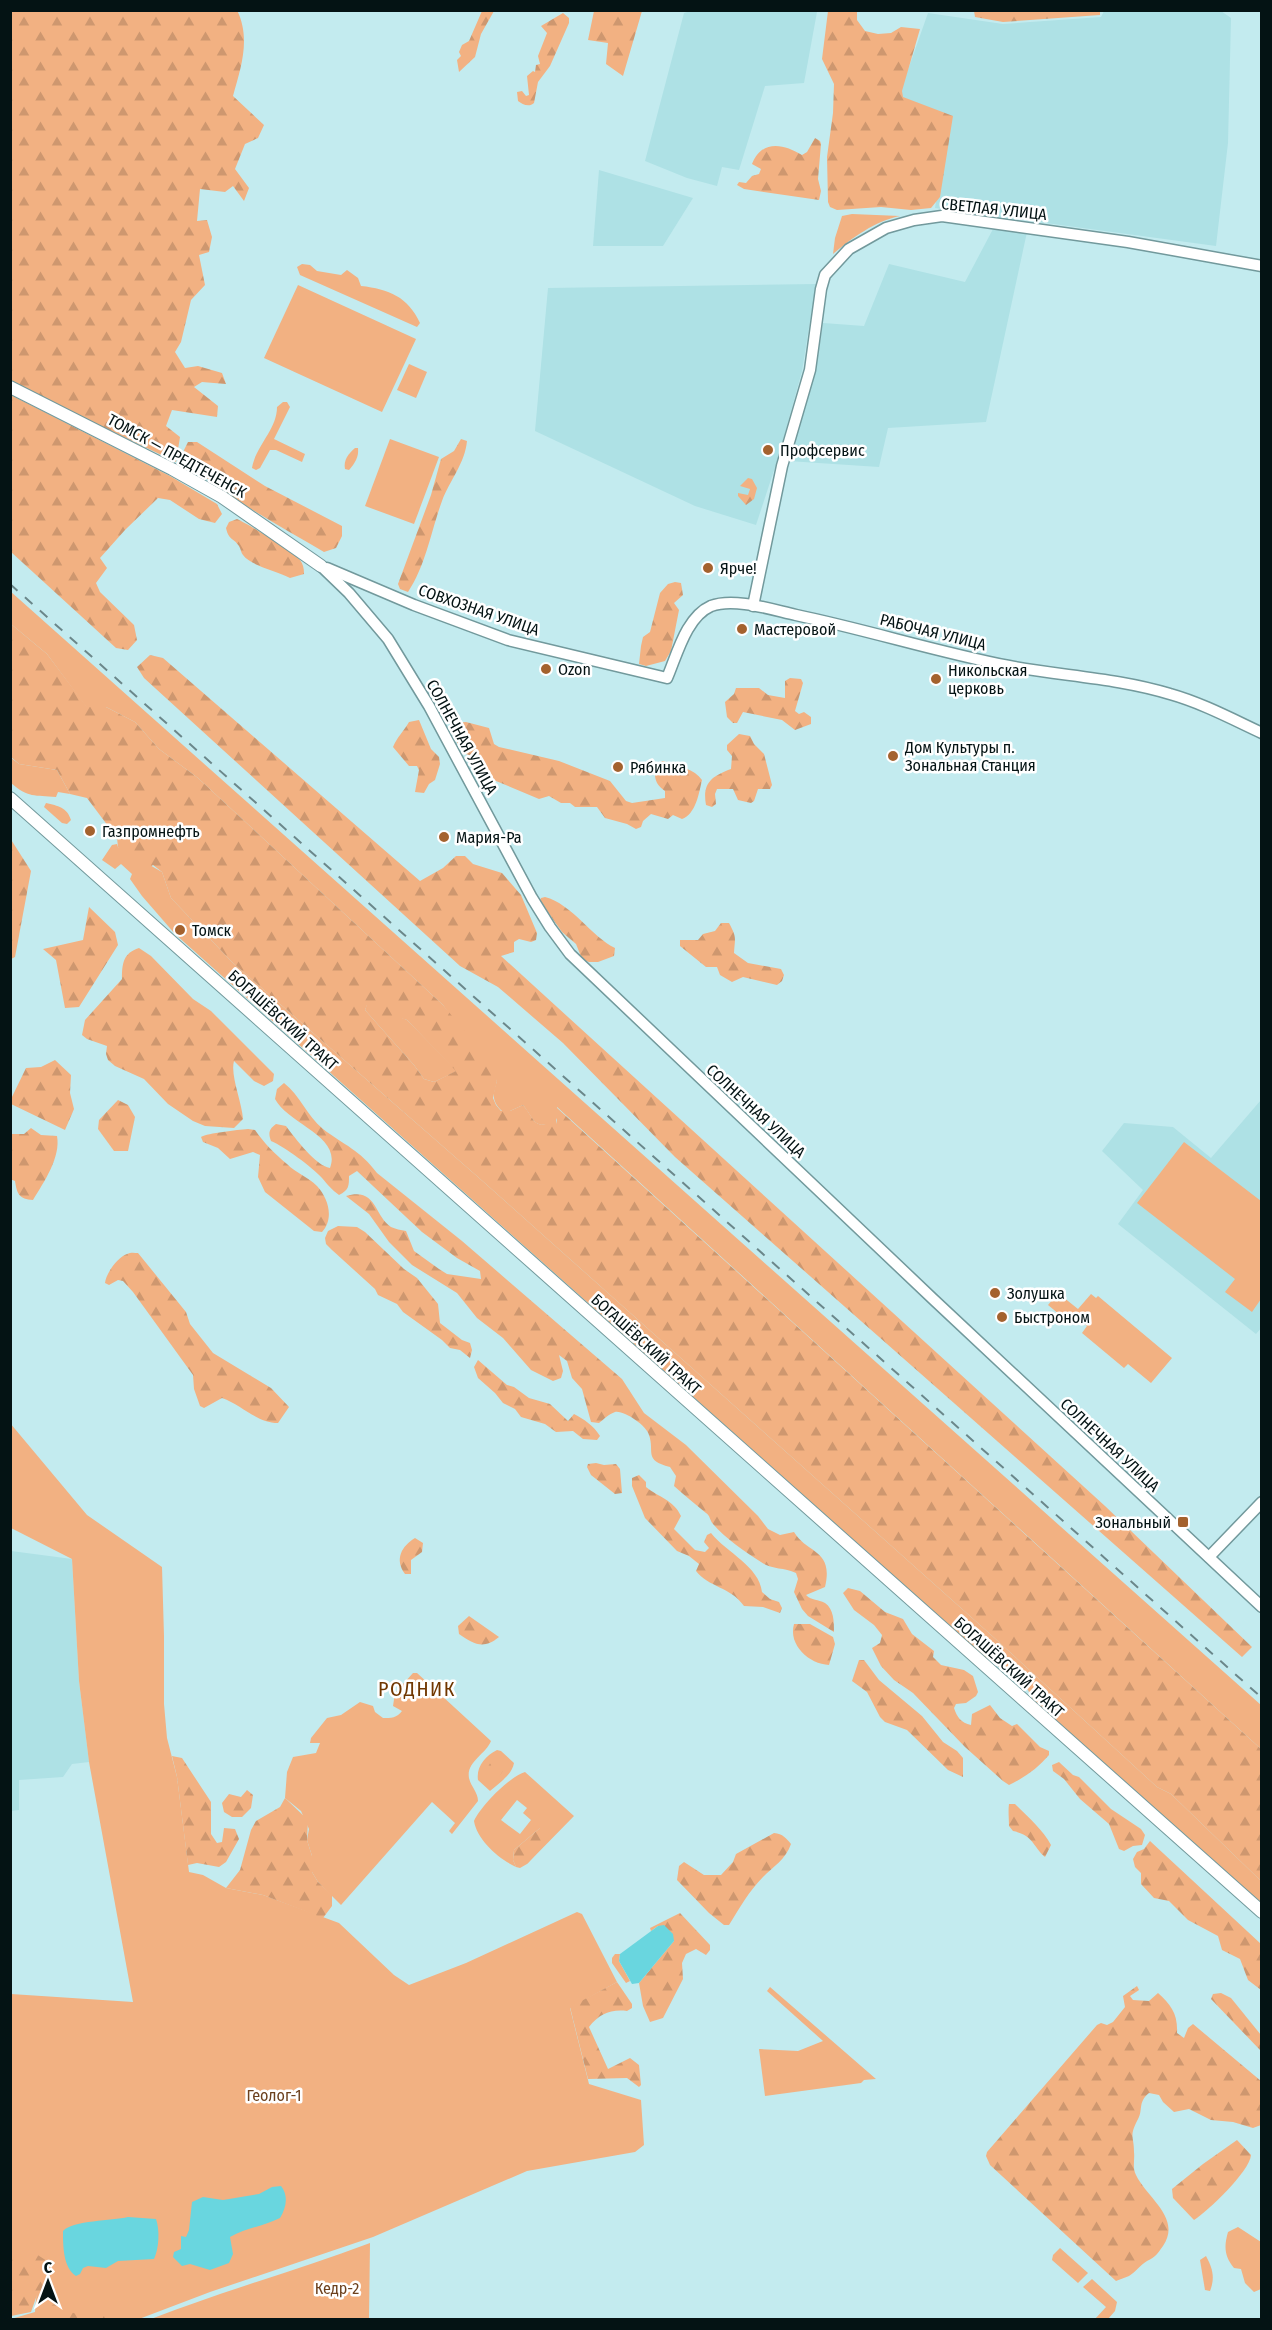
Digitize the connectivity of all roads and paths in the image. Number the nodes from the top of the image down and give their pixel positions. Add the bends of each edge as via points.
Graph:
1 (1262, 266) edge
2 (10, 387) edge
3 (321, 566) junction
4 (753, 606) junction
5 (667, 678) joint
6 (1262, 734) edge
7 (10, 798) edge
8 (1262, 1502) edge
9 (1209, 1557) junction
10 (1262, 1607) edge
11 (1262, 1912) edge

1 - 4 street, СВЕТЛАЯ УЛИЦА via 942,216 886,228 849,249 825,275 821,289 810,370 782,466
2 - 3 main road, ТОМСК — ПРЕДТЕЧЕНСК via 222,497
3 - 5 street, СОВХОЗНАЯ УЛИЦА via 508,639
3 - 9 street, СОЛНЕЧНАЯ УЛИЦА via 388,639 429,706 532,898 570,954
4 - 5 street, РАБОЧАЯ УЛИЦА via 724,603 699,614
4 - 6 street, РАБОЧАЯ УЛИЦА via 1007,665 1170,694
7 - 11 main road, БОГАШЁВСКИЙ ТРАКТ
8 - 9 street
9 - 10 street, СОЛНЕЧНАЯ УЛИЦА

